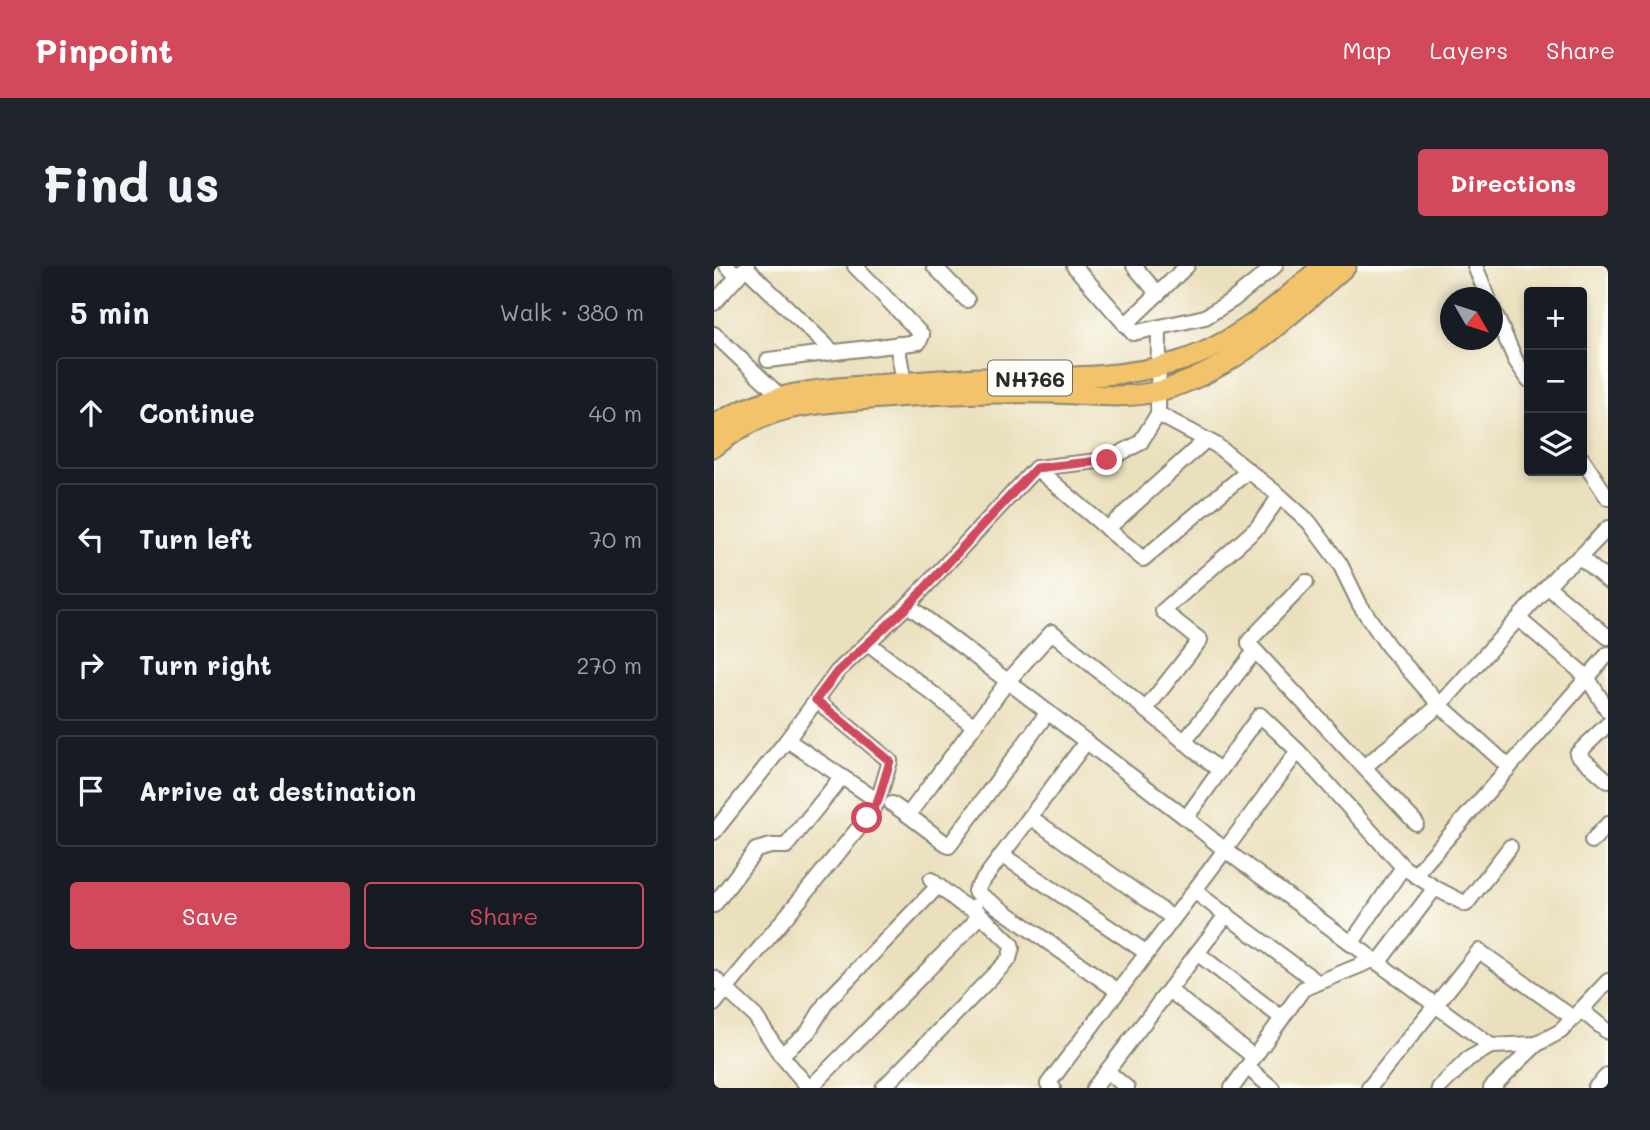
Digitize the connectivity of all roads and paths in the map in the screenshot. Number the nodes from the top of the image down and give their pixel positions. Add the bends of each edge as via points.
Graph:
1 (855, 266) edge
2 (934, 266) edge
3 (1074, 266) edge
4 (1134, 266) edge
5 (1186, 266) edge
6 (1275, 266) edge
7 (1322, 266) edge
8 (1346, 266) edge
9 (1475, 266) edge
10 (739, 269) edge
11 (1484, 287) edge
12 (1158, 294) junction
13 (967, 300) dead end
14 (714, 303) edge
15 (1125, 325) junction
16 (1159, 328) junction
17 (1503, 330) edge
18 (714, 334) edge
19 (897, 344) junction
20 (832, 351) junction
21 (768, 360) dead end
22 (1159, 367) junction
23 (1524, 373) edge
24 (904, 382) junction
25 (1157, 392) junction
26 (780, 396) junction
27 (1158, 414) junction
28 (714, 425) edge
29 (1206, 440) junction
30 (714, 447) edge
31 (1587, 466) edge
32 (1036, 468) junction
33 (1248, 471) junction
34 (1279, 496) junction
35 (1608, 498) edge
36 (1608, 528) edge
37 (1107, 529) junction
38 (1580, 557) junction
39 (1608, 581) edge
40 (1306, 582) dead end
41 (1548, 587) junction
42 (908, 606) junction
43 (1519, 619) junction
44 (1608, 637) edge
45 (868, 643) junction
46 (1255, 651) junction
47 (1608, 654) edge
48 (1587, 677) junction
49 (1007, 682) junction
50 (816, 700) junction
51 (1440, 705) junction
52 (1146, 710) junction
53 (1608, 711) edge
54 (1048, 712) junction
55 (1608, 724) edge
56 (974, 726) junction
57 (787, 740) junction
58 (1086, 742) junction
59 (1184, 742) junction
60 (1298, 751) junction
61 (1364, 767) junction
62 (1508, 767) junction
63 (1220, 771) junction
64 (841, 778) junction
65 (1608, 781) edge
66 (885, 802) junction
67 (908, 815) junction
68 (1030, 817) junction
69 (1186, 818) junction
70 (1416, 823) dead end
71 (1608, 824) edge
72 (714, 832) edge
73 (1592, 841) dead end
74 (1510, 846) dead end
75 (1225, 850) junction
76 (1002, 855) junction
77 (1409, 871) junction
78 (1435, 888) junction
79 (975, 891) junction
80 (1194, 891) junction
81 (714, 905) edge
82 (976, 911) junction
83 (1227, 914) junction
84 (1173, 918) junction
85 (1351, 944) junction
86 (1147, 953) junction
87 (1197, 953) junction
88 (1376, 962) junction
89 (714, 978) edge
90 (1608, 981) edge
91 (1317, 982) junction
92 (726, 988) junction
93 (1169, 990) junction
94 (1118, 991) junction
95 (714, 1004) edge
96 (1436, 1004) junction
97 (1577, 1014) junction
98 (1282, 1018) junction
99 (1608, 1032) edge
100 (1536, 1044) junction
101 (1491, 1046) junction
102 (781, 1055) junction
103 (1251, 1062) junction
104 (1107, 1071) junction
105 (1608, 1075) edge
106 (810, 1088) edge
107 (883, 1088) edge
108 (1053, 1088) edge
109 (1094, 1088) edge
110 (1126, 1088) edge
111 (1232, 1088) edge
112 (1272, 1088) edge
113 (1369, 1088) edge
114 (1439, 1088) edge
115 (1491, 1088) edge
116 (1595, 1088) edge

1 - 19 street via 922,335 919,342
2 - 13 street
3 - 15 street
4 - 12 street
5 - 12 street
6 - 16 street via 1205,317
7 - 22 highway, NH766 via 1258,320 1207,351
8 - 25 highway via 1242,353
9 - 11 street
10 - 14 street
10 - 20 street
12 - 15 street
15 - 16 street via 1133,332
16 - 22 street
17 - 23 street
18 - 26 street
19 - 20 street
19 - 24 street
20 - 21 street
22 - 24 highway, NH766 via 1067,377
22 - 25 street
24 - 26 highway, NH766
25 - 27 street
25 - 30 highway via 926,395 832,402 753,421
26 - 28 highway, NH766
27 - 29 street
27 - 32 street via 1140,443 1107,460
29 - 33 street
29 - 37 street
31 - 35 street
32 - 37 street
32 - 42 street
33 - 34 street
33 - 37 street via 1143,559
34 - 51 street via 1308,522 1340,564 1388,646
34 - 52 street via 1257,528 1163,611 1200,640
36 - 38 street
38 - 39 street
38 - 41 street
40 - 46 street via 1250,641
41 - 43 street
41 - 44 street
42 - 45 street
42 - 49 street
43 - 48 street
43 - 51 street
45 - 50 street
45 - 56 street
46 - 59 street
46 - 61 street
47 - 48 street
48 - 53 street
48 - 62 street
49 - 52 street via 1052,632
49 - 54 street
49 - 56 street
50 - 57 street
50 - 66 street via 890,761
51 - 61 street
51 - 62 street
52 - 59 street
54 - 58 street
54 - 67 street via 949,846
55 - 65 street via 1577,754
56 - 67 street
57 - 64 street
57 - 72 street
58 - 68 street
58 - 69 street
59 - 63 street
60 - 63 street via 1260,715
60 - 75 street
60 - 77 street
61 - 70 street
62 - 77 street
63 - 69 street
64 - 66 street
64 - 81 street via 786,846 756,850
66 - 67 street
66 - 92 street
68 - 76 street
68 - 84 street
69 - 75 street
71 - 73 street
74 - 78 street via 1466,904
75 - 80 street
75 - 85 street
76 - 79 street
76 - 86 street
77 - 78 street
77 - 85 street
78 - 88 street
79 - 82 street
79 - 94 street
80 - 83 street
80 - 84 street
82 - 102 street via 935,883 827,1001 808,1032
82 - 106 street via 973,924
82 - 107 street via 1011,943 1009,959
83 - 87 street
83 - 91 street
84 - 86 street
85 - 88 street
86 - 94 street
87 - 93 street
87 - 98 street
88 - 91 street
88 - 96 street
89 - 92 street
90 - 97 street
91 - 98 street via 1303,989
92 - 95 street
92 - 102 street via 755,1016
93 - 103 street
93 - 104 street
94 - 108 street via 1048,1084
96 - 97 street via 1479,951
96 - 101 street
96 - 113 street
97 - 99 street
97 - 100 street via 1561,1031
98 - 103 street
100 - 101 street
100 - 115 street
101 - 114 street via 1468,1059
102 - 106 street
103 - 111 street
103 - 112 street
104 - 109 street
104 - 110 street
105 - 116 street

